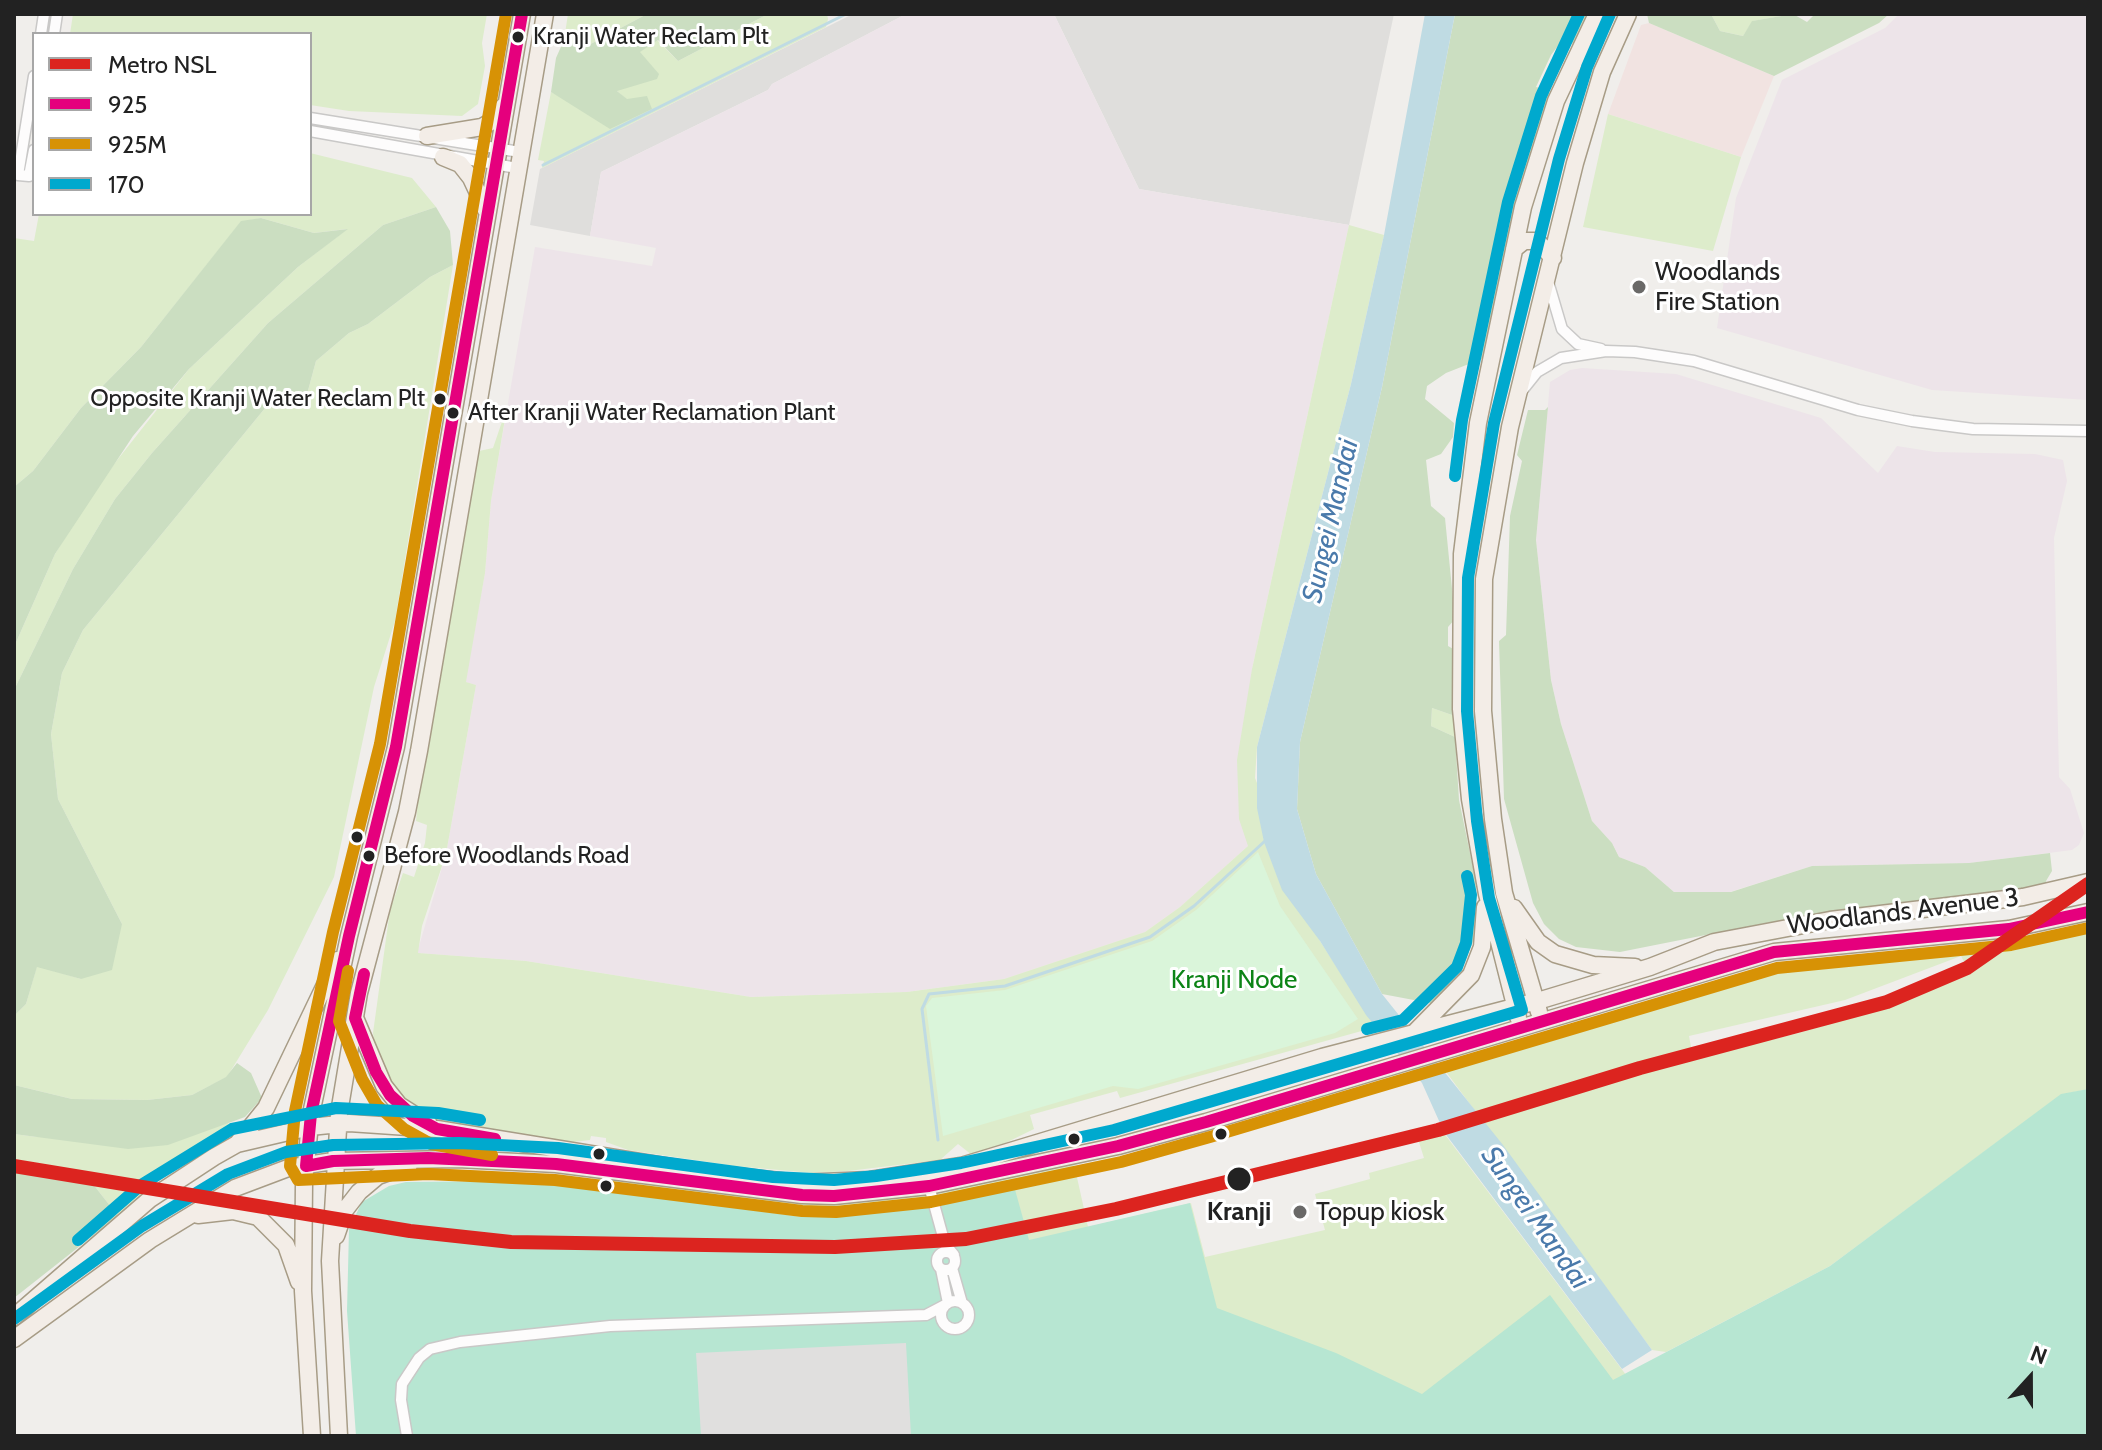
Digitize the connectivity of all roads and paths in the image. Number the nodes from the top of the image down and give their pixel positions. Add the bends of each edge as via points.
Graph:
1 (522, 14) edge
2 (545, 14) edge
3 (1581, 14) edge
4 (1597, 14) edge
5 (1628, 14) edge
6 (1587, 32) junction
7 (32, 93) edge
8 (505, 106) junction
9 (312, 118) edge
10 (312, 131) edge
11 (427, 136) junction
12 (496, 156) junction
13 (443, 157) junction
14 (32, 160) edge
15 (519, 160) junction
16 (486, 210) junction
17 (1514, 249) junction
18 (1553, 258) junction
19 (1548, 281) junction
20 (1606, 351) junction
21 (1518, 397) junction
22 (2088, 431) edge
23 (2088, 879) edge
24 (1504, 893) junction
25 (1487, 894) junction
26 (2088, 912) edge
27 (349, 936) junction
28 (1650, 967) junction
29 (1537, 1001) junction
30 (1516, 1007) junction
31 (355, 1018) junction
32 (1542, 1021) junction
33 (1521, 1026) junction
34 (1411, 1035) junction
35 (1322, 1057) junction
36 (1343, 1079) junction
37 (337, 1124) junction
38 (310, 1127) junction
39 (437, 1129) junction
40 (237, 1144) junction
41 (428, 1158) junction
42 (333, 1161) junction
43 (306, 1166) junction
44 (929, 1186) junction
45 (191, 1216) junction
46 (945, 1244) junction
47 (939, 1255) junction
48 (954, 1255) junction
49 (330, 1261) junction
50 (947, 1268) junction
51 (303, 1291) junction
52 (962, 1303) junction
53 (947, 1304) junction
54 (926, 1315) junction
55 (14, 1317) edge
56 (944, 1323) junction
57 (14, 1339) edge
58 (312, 1436) edge
59 (339, 1436) edge
60 (407, 1436) edge

1 - 8 main road
2 - 15 main road
3 - 6 main road
4 - 6 main road
5 - 18 main road via 1591,106
6 - 17 main road via 1538,153
7 - 14 street via 18,175 29,176
8 - 11 main road via 482,127
8 - 12 main road
9 - 11 street
10 - 13 street
11 - 12 street
12 - 13 street
12 - 15 street
12 - 15 street
12 - 16 main road
13 - 16 main road via 460,164
15 - 31 main road via 419,751
16 - 27 main road via 394,759
17 - 18 main road via 1524,241 1537,241
17 - 25 main road via 1478,423 1462,554 1461,709
18 - 19 main road
19 - 20 street via 1562,329 1578,344
19 - 21 main road
20 - 21 street via 1549,363
20 - 22 street via 1694,361 1912,421 1973,429
21 - 24 main road via 1484,579 1483,711
23 - 28 main road, Woodlands Avenue 3 via 2061,891 1768,929 1714,942
24 - 28 main road via 1530,932 1555,954 1593,965
24 - 29 main road
25 - 30 main road
25 - 34 main road via 1482,947 1471,975
26 - 32 main road, Woodlands Avenue 3 via 2009,929 1774,952
27 - 38 main road
27 - 40 main road via 266,1108
28 - 29 main road, Woodlands Avenue 3
29 - 30 main road, Woodlands Avenue 3
29 - 32 main road
30 - 33 main road
30 - 34 main road, Woodlands Avenue 3
31 - 37 main road
31 - 39 main road via 390,1095
32 - 33 main road, Woodlands Avenue 3
33 - 36 main road, Woodlands Avenue 3
34 - 35 main road, Woodlands Avenue 3
35 - 36 main road via 1345,1063
35 - 39 main road, Woodlands Avenue 3 via 961,1166 832,1183 707,1173
36 - 44 main road, Woodlands Avenue 3 via 1118,1146
37 - 38 main road, Woodlands Avenue 3
37 - 39 main road, Woodlands Avenue 3
37 - 42 main road
38 - 40 main road, Woodlands Avenue 3
38 - 43 main road
40 - 55 main road via 150,1199
41 - 42 main road, Woodlands Avenue 3
41 - 44 main road, Woodlands Avenue 3 via 556,1164 802,1195
41 - 49 main road via 378,1176 359,1192 345,1210
42 - 43 main road, Woodlands Avenue 3
42 - 49 main road
43 - 45 main road, Woodlands Avenue 3 via 260,1177
43 - 51 main road
44 - 46 street
45 - 51 main road via 233,1211 258,1217 286,1245
45 - 57 main road, Woodlands Avenue 3
46 - 47 street
46 - 48 street
47 - 48 street
47 - 50 street via 937,1261
48 - 50 street
49 - 59 main road
50 - 52 street
50 - 53 street
51 - 58 main road
52 - 53 street
52 - 56 street via 969,1312 967,1323 956,1329
53 - 54 street
53 - 56 street via 941,1316
54 - 56 street
54 - 60 street via 610,1326 430,1349 402,1384

